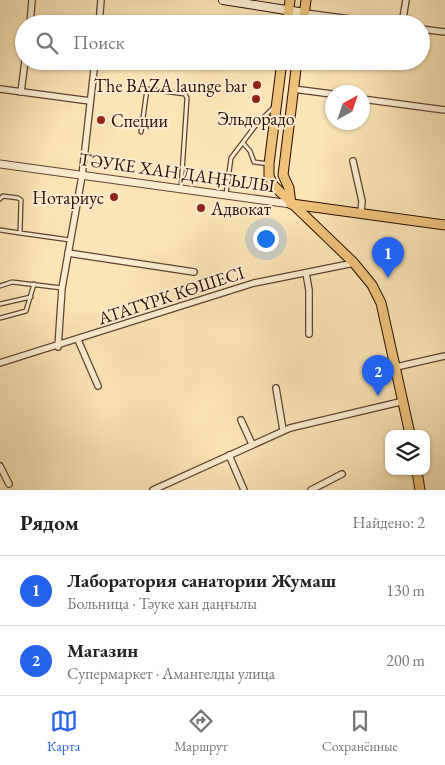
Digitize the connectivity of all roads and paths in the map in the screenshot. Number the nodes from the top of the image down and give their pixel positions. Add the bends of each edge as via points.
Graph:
1 (32, 0) edge
2 (102, 0) edge
3 (223, 0) edge
4 (290, 0) edge
5 (306, 0) edge
6 (406, 0) edge
7 (289, 10) junction
8 (305, 13) junction
9 (31, 15) edge
10 (100, 15) edge
11 (288, 15) edge
12 (320, 15) edge
13 (404, 15) edge
14 (430, 30) edge
15 (445, 32) edge
16 (24, 70) edge
17 (94, 70) edge
18 (281, 70) edge
19 (296, 70) edge
20 (0, 89) edge
21 (293, 89) junction
22 (20, 92) junction
23 (325, 93) edge
24 (370, 99) edge
25 (90, 101) junction
26 (275, 107) junction
27 (445, 110) edge
28 (141, 132) dead end
29 (243, 143) junction
30 (353, 161) dead end
31 (0, 164) edge
32 (268, 164) junction
33 (82, 176) junction
34 (181, 188) junction
35 (226, 194) junction
36 (0, 199) edge
37 (291, 204) junction
38 (361, 213) junction
39 (445, 225) edge
40 (0, 230) edge
41 (20, 233) junction
42 (70, 240) junction
43 (68, 253) junction
44 (354, 263) junction
45 (194, 272) dead end
46 (306, 273) junction
47 (34, 284) junction
48 (0, 286) edge
49 (62, 288) junction
50 (32, 297) junction
51 (0, 304) edge
52 (0, 318) edge
53 (309, 334) dead end
54 (78, 340) junction
55 (58, 347) junction
56 (445, 356) edge
57 (0, 363) edge
58 (396, 367) junction
59 (98, 386) dead end
60 (276, 388) dead end
61 (404, 401) junction
62 (241, 420) dead end
63 (283, 430) junction
64 (409, 430) edge
65 (252, 444) junction
66 (230, 455) junction
67 (0, 466) edge
68 (342, 474) dead end
69 (418, 475) edge
70 (9, 484) dead end
71 (153, 490) edge
72 (244, 490) edge
73 (311, 490) edge
74 (420, 490) edge

1 - 9 street
2 - 10 street
3 - 7 main road
4 - 7 main road
5 - 8 main road
6 - 13 street
7 - 8 main road
7 - 11 main road
8 - 12 street
14 - 15 street
16 - 22 street
17 - 25 street
18 - 26 main road
19 - 21 main road
20 - 22 street
21 - 23 street
21 - 37 main road via 283,175
22 - 25 street
24 - 27 street
25 - 33 street
26 - 29 lane
26 - 32 main road
28 - 34 lane via 147,89 185,94
29 - 32 lane via 254,162
29 - 35 lane via 231,158
30 - 38 street via 362,201
31 - 33 street, ТӘУКЕ ХАН ДАҢҒЫЛЫ
32 - 37 main road via 273,185
33 - 34 street, ТӘУКЕ ХАН ДАҢҒЫЛЫ
33 - 42 street
34 - 35 street, ТӘУКЕ ХАН ДАҢҒЫЛЫ
35 - 37 street, ТӘУКЕ ХАН ДАҢҒЫЛЫ
36 - 41 lane via 3,196 21,200
37 - 38 main road
37 - 44 main road, ТӘУКЕ ХАН ДАҢҒЫЛЫ
38 - 39 main road
40 - 41 lane
41 - 42 lane
42 - 43 street
43 - 45 street
43 - 49 street
44 - 46 street, АТАТҮРК КӨШЕСІ
44 - 58 main road, ТӘУКЕ ХАН ДАҢҒЫЛЫ via 372,285 381,303
46 - 53 street
46 - 54 street, АТАТҮРК КӨШЕСІ via 254,284
47 - 48 lane via 12,282
47 - 49 lane
47 - 50 lane
49 - 55 street
50 - 51 lane
50 - 52 lane via 26,311
54 - 55 street, АТАТҮРК КӨШЕСІ
54 - 59 street
55 - 57 street, АТАТҮРК КӨШЕСІ
56 - 58 street
58 - 61 main road, ТӘУКЕ ХАН ДАҢҒЫЛЫ
60 - 63 street
61 - 63 street
61 - 64 main road, ТӘУКЕ ХАН ДАҢҒЫЛЫ
62 - 65 street
63 - 65 street
65 - 66 street
66 - 71 street
66 - 72 street
67 - 70 street
68 - 73 street
69 - 74 main road

